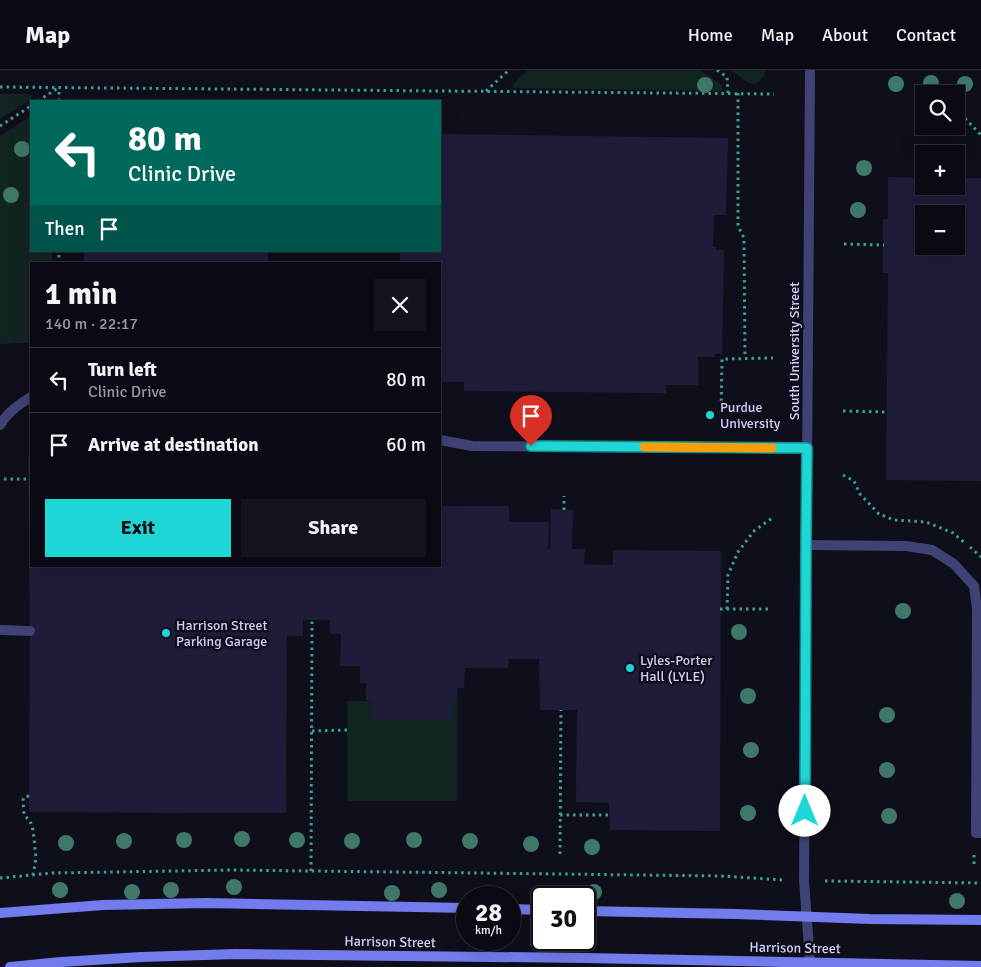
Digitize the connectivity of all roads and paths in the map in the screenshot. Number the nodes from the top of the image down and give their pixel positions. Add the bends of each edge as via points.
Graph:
1 (509, 70) edge
2 (717, 70) edge
3 (810, 70) edge
4 (0, 87) edge
5 (59, 88) junction
6 (486, 91) junction
7 (728, 93) junction
8 (738, 93) junction
9 (774, 94) dead end
10 (40, 100) edge
11 (59, 100) edge
12 (30, 107) edge
13 (965, 118) edge
14 (0, 126) edge
15 (981, 135) edge
16 (844, 244) dead end
17 (884, 245) dead end
18 (745, 358) junction
19 (773, 358) dead end
20 (30, 398) edge
21 (843, 411) dead end
22 (886, 412) dead end
23 (721, 414) dead end
24 (0, 425) edge
25 (441, 440) edge
26 (807, 448) junction
27 (843, 476) dead end
28 (4, 479) dead end
29 (28, 479) dead end
30 (564, 496) dead end
31 (564, 510) dead end
32 (772, 518) dead end
33 (806, 545) junction
34 (981, 557) edge
35 (720, 609) dead end
36 (727, 609) junction
37 (770, 609) dead end
38 (979, 609) edge
39 (312, 620) dead end
40 (0, 630) edge
41 (30, 631) dead end
42 (561, 710) dead end
43 (347, 730) dead end
44 (312, 731) junction
45 (29, 796) dead end
46 (560, 815) junction
47 (609, 815) dead end
48 (981, 833) edge
49 (560, 854) dead end
50 (311, 871) junction
51 (33, 875) junction
52 (0, 878) edge
53 (762, 879) dead end
54 (841, 881) dead end
55 (981, 883) edge
56 (456, 908) edge
57 (596, 911) edge
58 (0, 913) edge
59 (806, 917) junction
60 (981, 920) edge
61 (613, 963) edge
62 (810, 965) edge
63 (981, 966) edge
64 (10, 967) edge

1 - 6 path
2 - 7 path via 727,77
3 - 26 street, South University Street
4 - 5 path
5 - 6 path
5 - 10 path
5 - 11 path
6 - 7 path
7 - 8 path
8 - 9 path
8 - 18 path via 738,226 744,238
12 - 14 path
13 - 15 path
16 - 17 path
18 - 19 path
18 - 23 path via 722,359
20 - 24 street
21 - 22 path
25 - 26 street via 472,446
26 - 33 street, South University Street
27 - 34 path via 854,481 860,494 879,514 894,520 926,522 953,533
28 - 29 path
30 - 31 path
32 - 36 path via 754,531 738,552 728,575
33 - 38 street via 906,546 932,550 954,564 974,586
33 - 59 street, South University Street
35 - 36 path
36 - 37 path
38 - 48 street via 976,833
39 - 44 path
40 - 41 street
42 - 46 path
43 - 44 path
44 - 50 path
45 - 51 path via 24,796 23,800 24,815 33,830 36,858
46 - 47 path
46 - 49 path
50 - 51 path
50 - 53 path
51 - 52 path
54 - 55 path
56 - 58 main road via 207,903 103,905
57 - 59 main road
59 - 60 main road
59 - 62 street, South University Street
61 - 62 main road, Harrison Street
61 - 64 main road, Harrison Street via 236,954
62 - 63 main road, Harrison Street

